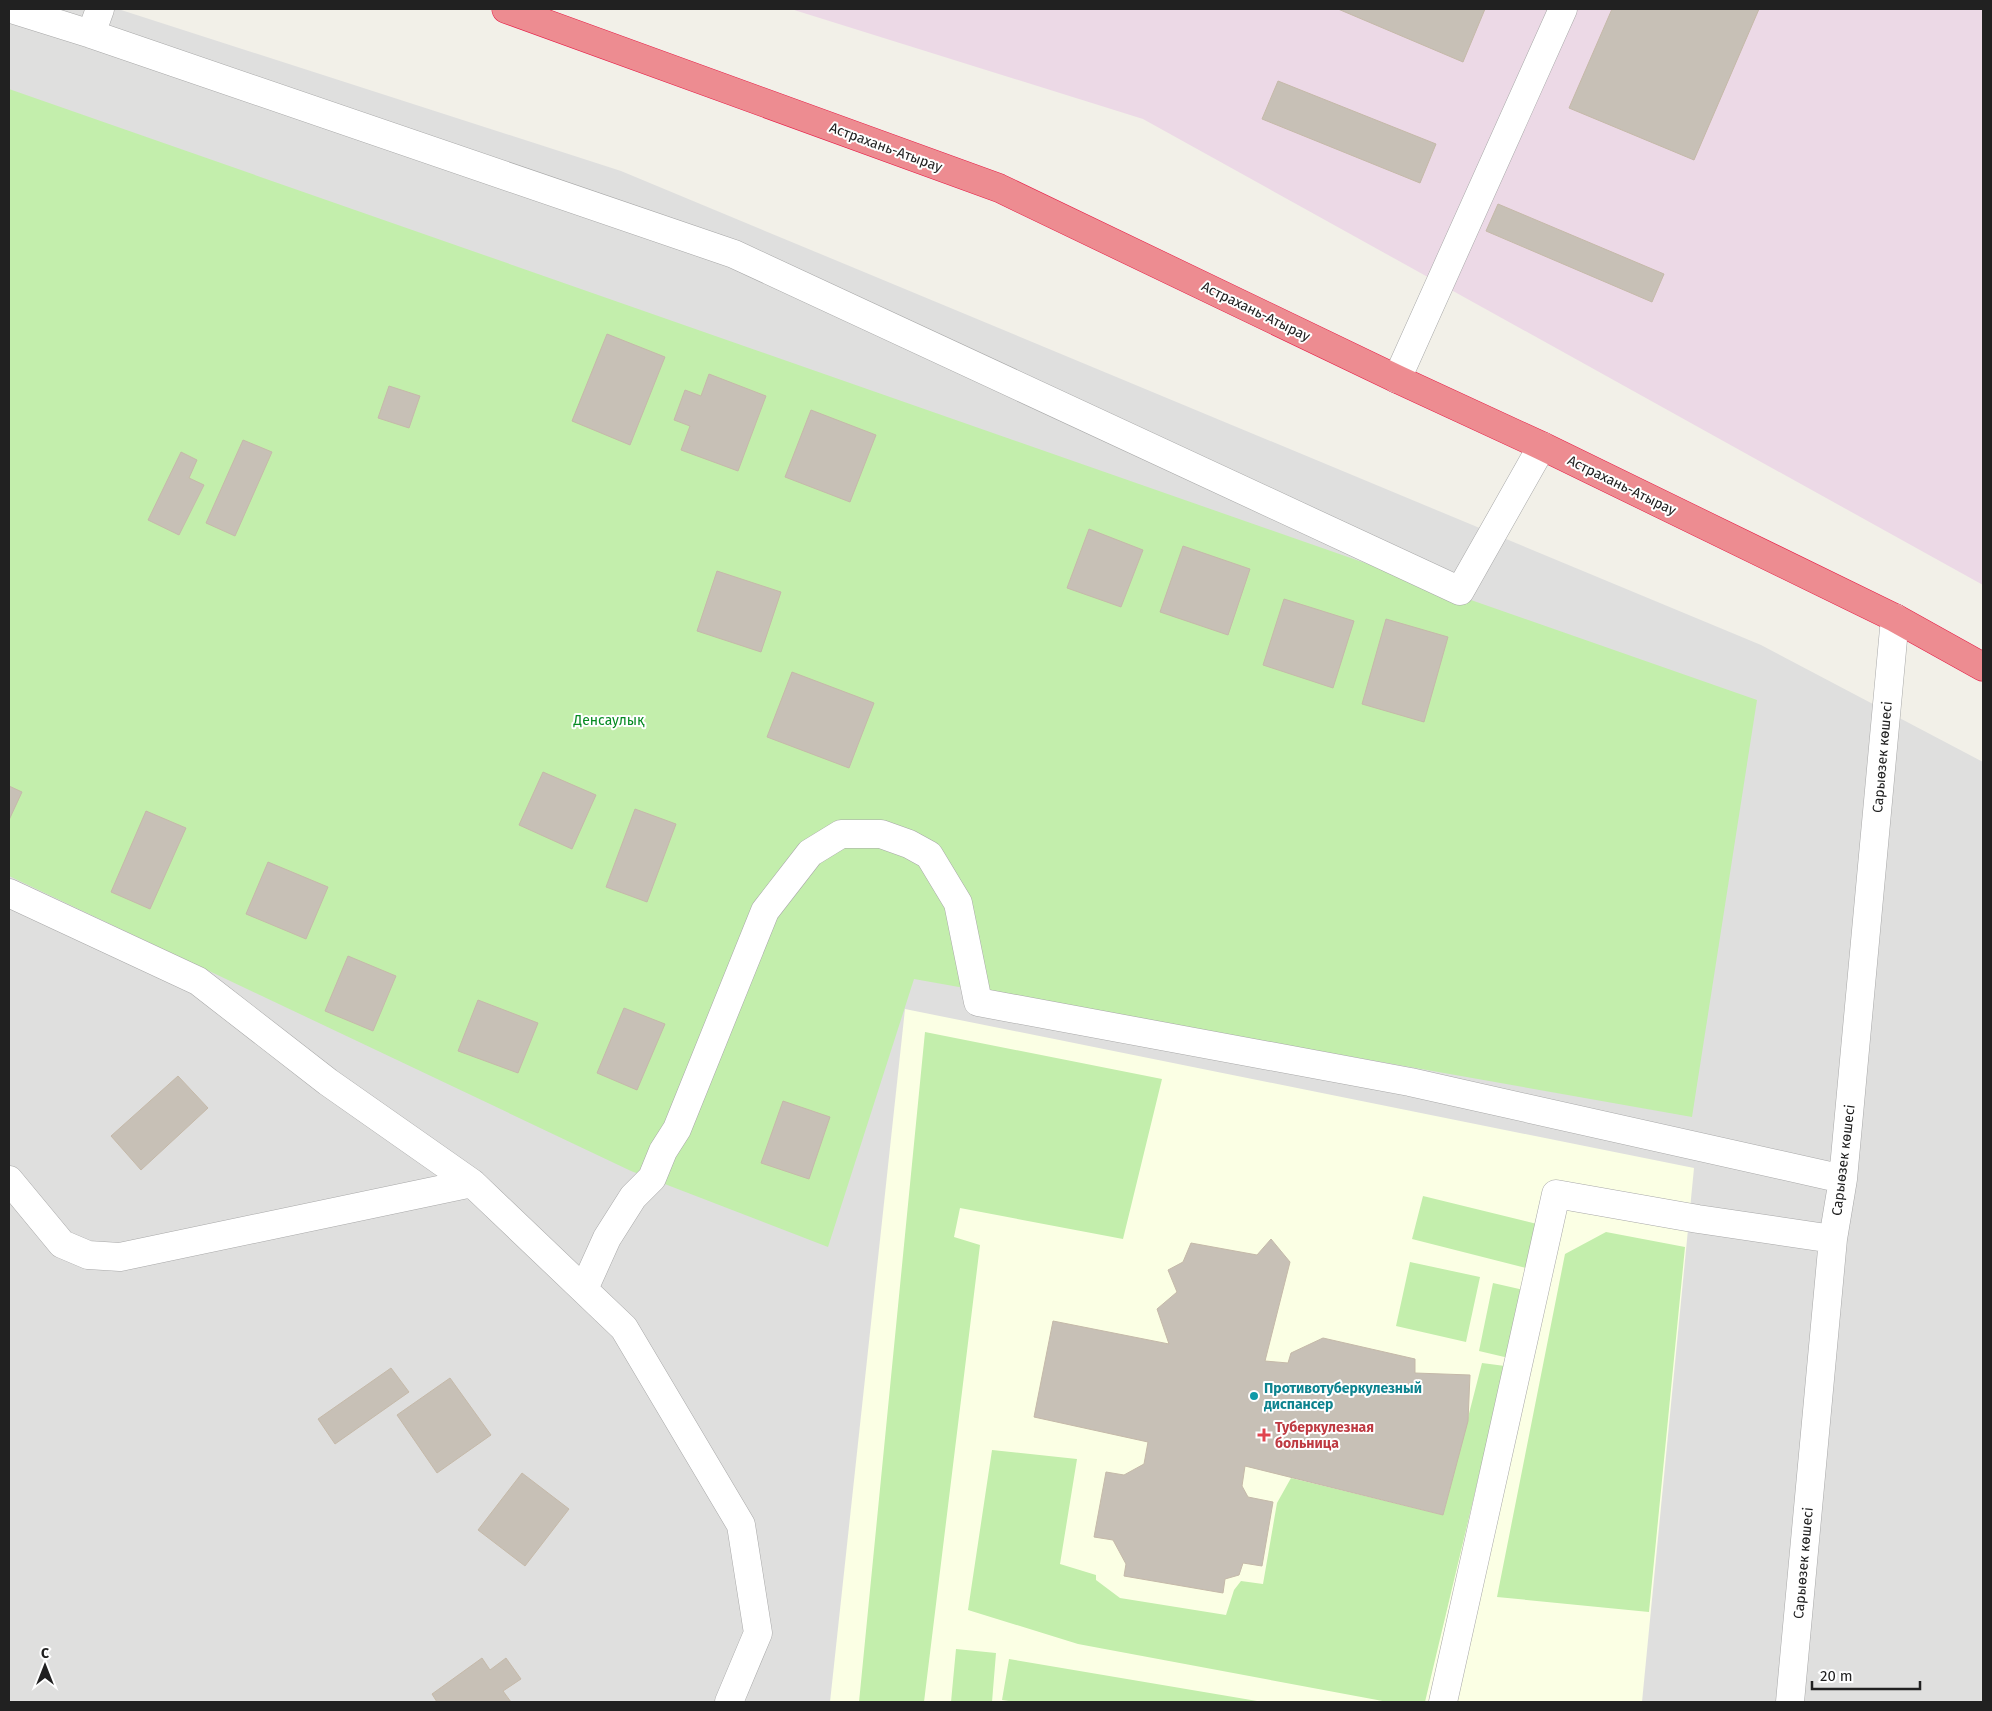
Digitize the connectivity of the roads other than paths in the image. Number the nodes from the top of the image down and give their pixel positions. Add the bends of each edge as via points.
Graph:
1 (11, 9) edge
2 (100, 9) edge
3 (506, 9) edge
4 (1563, 9) edge
5 (91, 34) junction
6 (1397, 379) junction
7 (1542, 446) junction
8 (1895, 618) junction
9 (1983, 667) edge
10 (9, 893) edge
11 (1843, 1179) junction
12 (9, 1180) edge
13 (472, 1183) junction
14 (1833, 1240) junction
15 (584, 1289) junction
16 (729, 1702) edge
17 (1443, 1702) edge
18 (1790, 1702) edge

1 - 5 street
2 - 5 street
3 - 6 highway, Астрахань-Атырау via 999,188
4 - 6 street
5 - 7 street via 734,254 1460,591
6 - 7 highway, Астрахань-Атырау
7 - 8 highway, Астрахань-Атырау
8 - 9 highway, Астрахань-Атырау
8 - 11 street, Сарыөзек көшесі
10 - 13 street via 198,982 328,1082
11 - 14 street, Сарыөзек көшесі
11 - 15 street via 1410,1082 978,1002 958,904 929,855 881,834 841,834 810,853 765,911 677,1129 652,1178 633,1197 607,1238
12 - 13 street via 62,1244 88,1255 120,1257
13 - 15 street
14 - 17 street via 1556,1194
14 - 18 street, Сарыөзек көшесі
15 - 16 street via 624,1328 741,1525 758,1633

